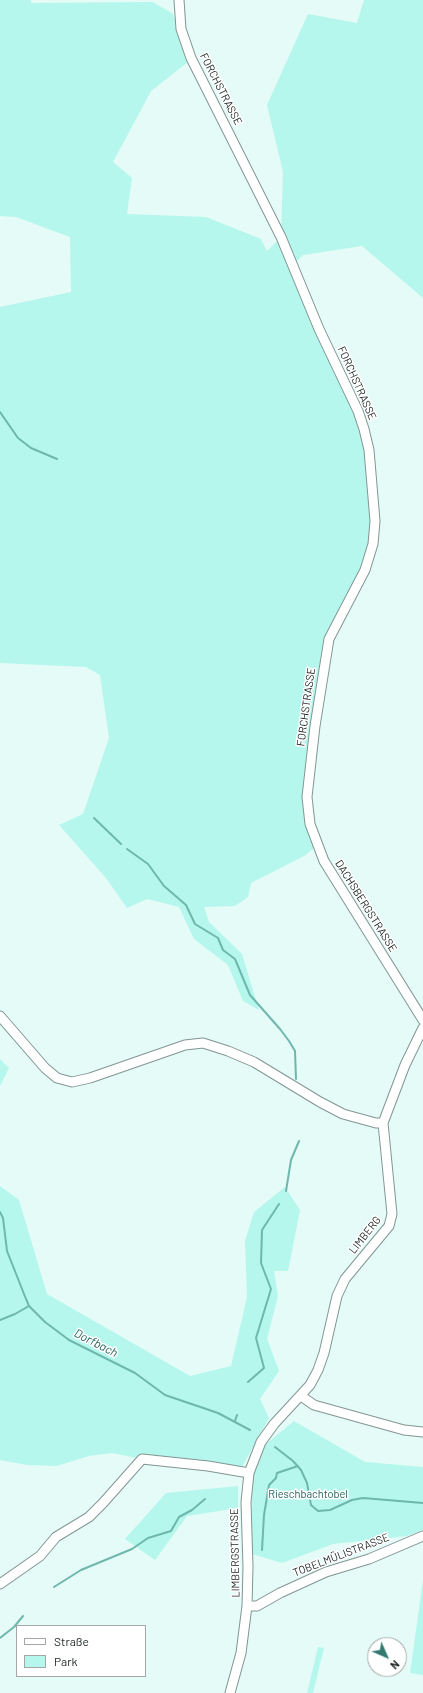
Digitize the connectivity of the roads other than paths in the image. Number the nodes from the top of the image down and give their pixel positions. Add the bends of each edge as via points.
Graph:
1 (179, 0) edge
2 (307, 797) joint
3 (0, 1016) edge
4 (423, 1020) edge
5 (423, 1028) edge
6 (383, 1123) junction
7 (301, 1396) junction
8 (279, 1419) joint
9 (423, 1432) edge
10 (249, 1473) junction
11 (423, 1536) edge
12 (0, 1584) edge
13 (247, 1606) junction
14 (230, 1693) edge

1 - 2 street, FORCHSTRASSE via 181,29 191,58 281,237 318,329 358,411 369,450 375,521 373,544 365,570 329,639
2 - 4 street, DACHSBERGSTRASSE via 310,824 324,861
3 - 6 street via 45,1068 57,1078 72,1082 90,1078 185,1045 203,1043 254,1062 343,1114
5 - 6 street, LIMBERG via 405,1065
6 - 7 street, LIMBERG via 392,1220 345,1280 337,1296 318,1370
7 - 8 street, LIMBERG
7 - 9 street via 314,1405 329,1410 404,1430
8 - 10 street, LIMBERGSTRASSE via 261,1442
10 - 12 street via 142,1459 89,1517 56,1537 40,1556
10 - 13 street, LIMBERGSTRASSE via 246,1502
11 - 13 street, TOBELMÜLISTRASSE via 369,1559 326,1572 257,1606
13 - 14 street, LIMBERGSTRASSE via 241,1653

